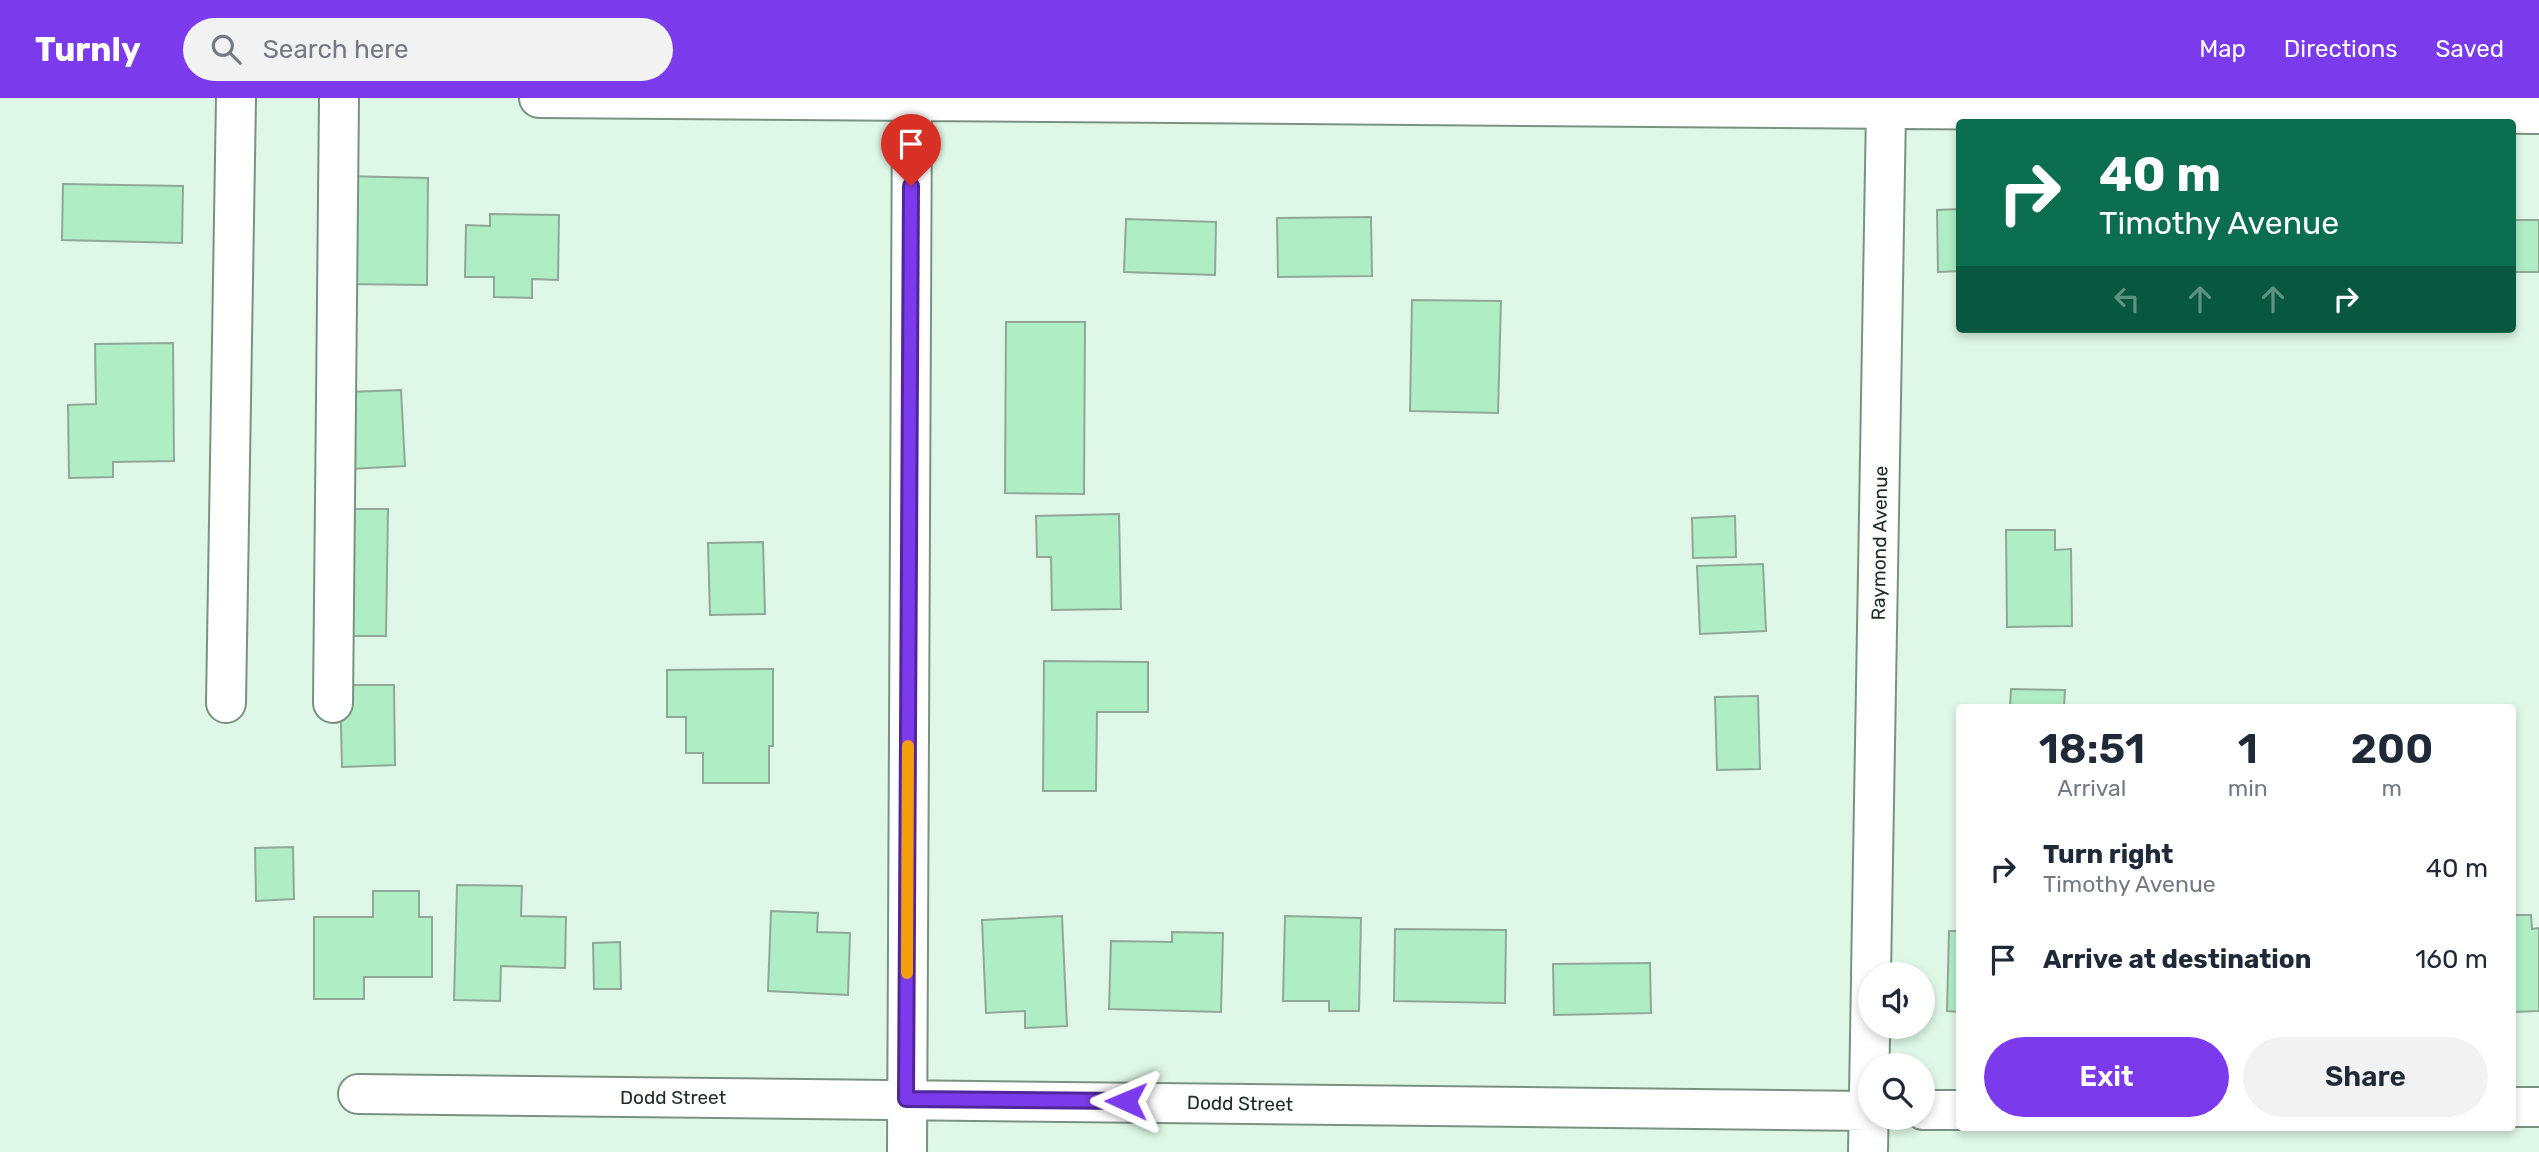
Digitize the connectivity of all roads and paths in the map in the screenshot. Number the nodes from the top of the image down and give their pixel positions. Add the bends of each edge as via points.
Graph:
1 (236, 98) edge
2 (339, 98) edge
3 (539, 98) edge
4 (912, 103) junction
5 (1886, 111) junction
6 (2539, 114) edge
7 (333, 703) dead end
8 (226, 704) dead end
9 (1871, 962) edge
10 (358, 1094) dead end
11 (906, 1099) junction
12 (2516, 1107) edge
13 (2539, 1107) edge
14 (1935, 1110) edge
15 (1956, 1110) edge
16 (1858, 1111) edge
17 (1869, 1130) edge
18 (907, 1152) edge
19 (1868, 1152) edge

1 - 8 street
2 - 7 street
3 - 4 street
4 - 5 street
4 - 11 street
5 - 6 street
5 - 9 street, Raymond Avenue
10 - 11 street, Dodd Street
11 - 16 street, Dodd Street
11 - 18 street
12 - 13 street
14 - 15 street
17 - 19 street, Raymond Avenue

